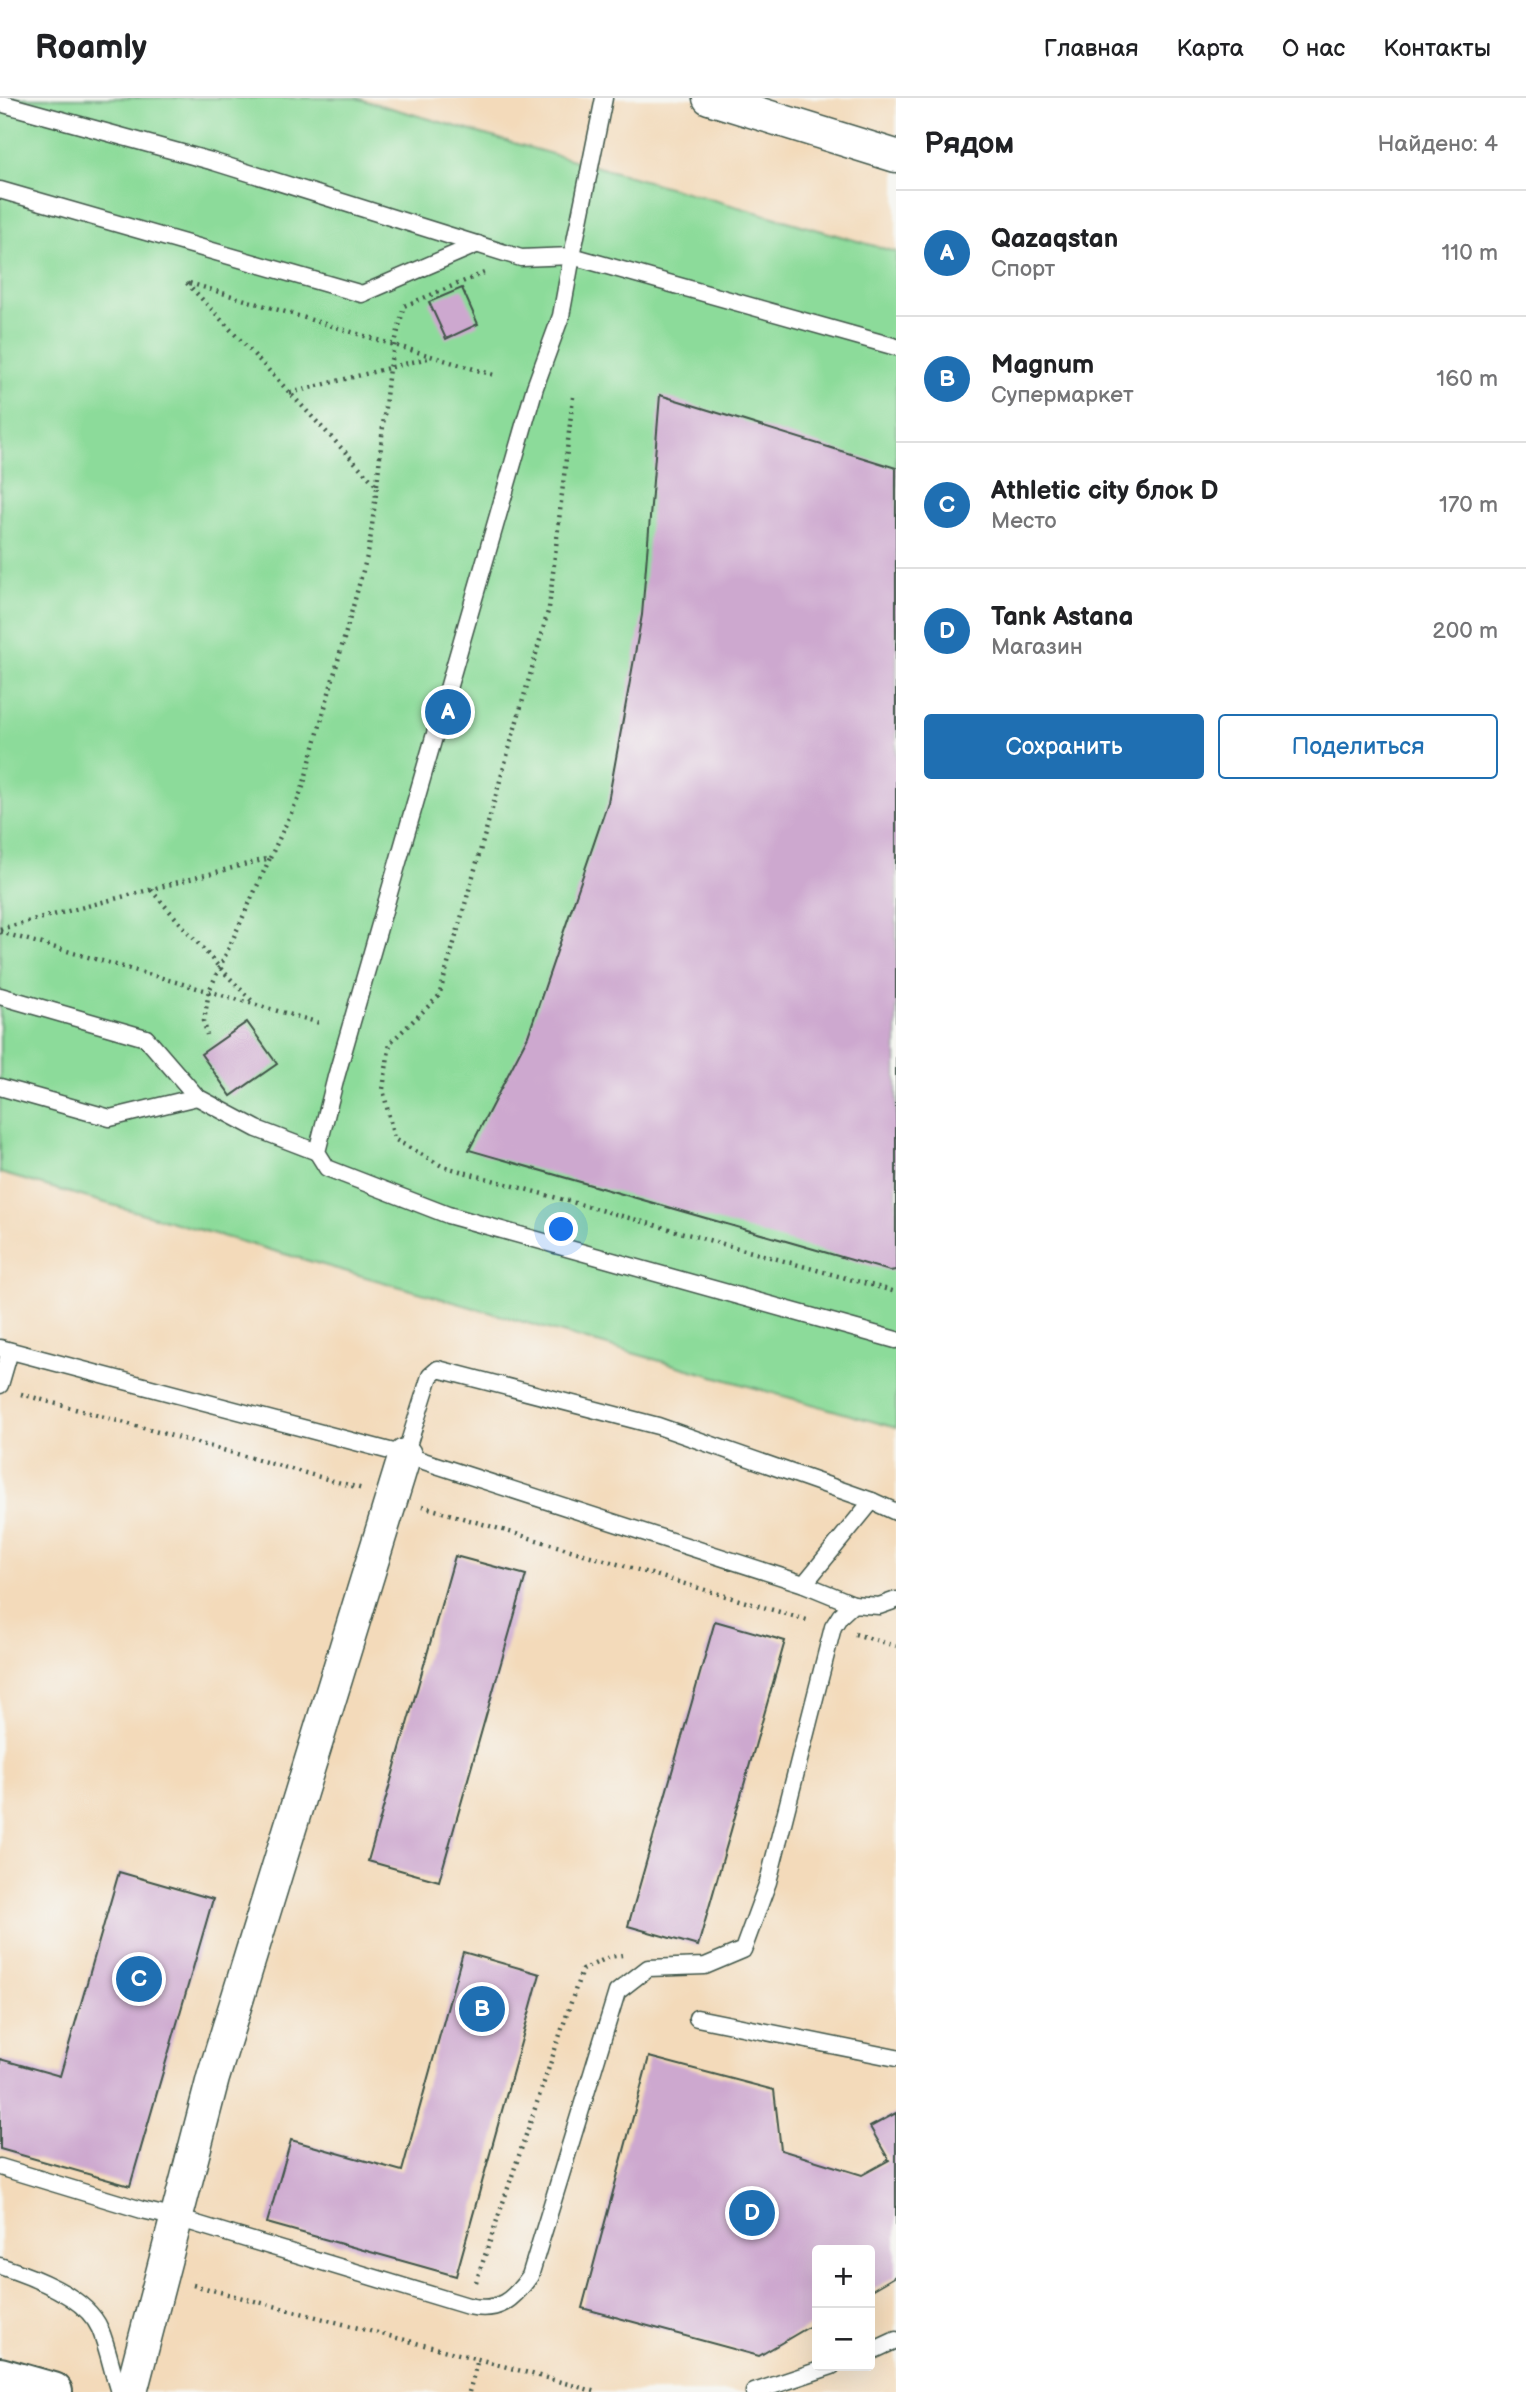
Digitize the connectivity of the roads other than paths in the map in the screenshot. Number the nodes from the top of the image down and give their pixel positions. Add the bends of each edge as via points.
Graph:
1 (604, 98) edge
2 (709, 98) edge
3 (0, 103) edge
4 (896, 156) edge
5 (0, 190) edge
6 (478, 244) junction
7 (572, 256) junction
8 (896, 347) edge
9 (0, 996) edge
10 (0, 1087) edge
11 (197, 1097) junction
12 (317, 1153) junction
13 (896, 1340) edge
14 (5, 1350) edge
15 (7, 1388) edge
16 (405, 1455) junction
17 (872, 1501) junction
18 (896, 1513) edge
19 (804, 1584) junction
20 (896, 1600) edge
21 (853, 1604) junction
22 (697, 2018) dead end
23 (896, 2058) edge
24 (0, 2167) edge
25 (177, 2218) junction
26 (0, 2266) edge
27 (896, 2340) edge
28 (875, 2350) edge
29 (817, 2371) edge
30 (0, 2377) edge
31 (53, 2392) edge
32 (118, 2392) edge
33 (131, 2392) edge
34 (754, 2392) edge

1 - 7 lane
2 - 4 street
3 - 6 lane via 211,161
5 - 6 lane via 362,294
6 - 7 lane via 521,258
7 - 8 lane
7 - 12 lane via 561,316 535,387
9 - 11 lane via 146,1038
10 - 11 lane via 110,1118
11 - 12 lane via 257,1129
12 - 13 lane via 327,1168 448,1215
14 - 15 lane
14 - 16 lane
16 - 17 lane via 430,1376 438,1369 658,1426
16 - 19 lane
16 - 25 street via 217,2065
17 - 18 lane
17 - 19 lane
19 - 21 lane
20 - 21 lane via 879,1606
21 - 25 lane via 833,1628 768,1882 743,1950 705,1966 648,1968 617,1992 530,2276 514,2298 484,2310
22 - 23 lane
24 - 25 lane
25 - 33 street
26 - 32 lane via 32,2276 76,2301 99,2326
27 - 28 lane
29 - 34 lane
30 - 31 street

